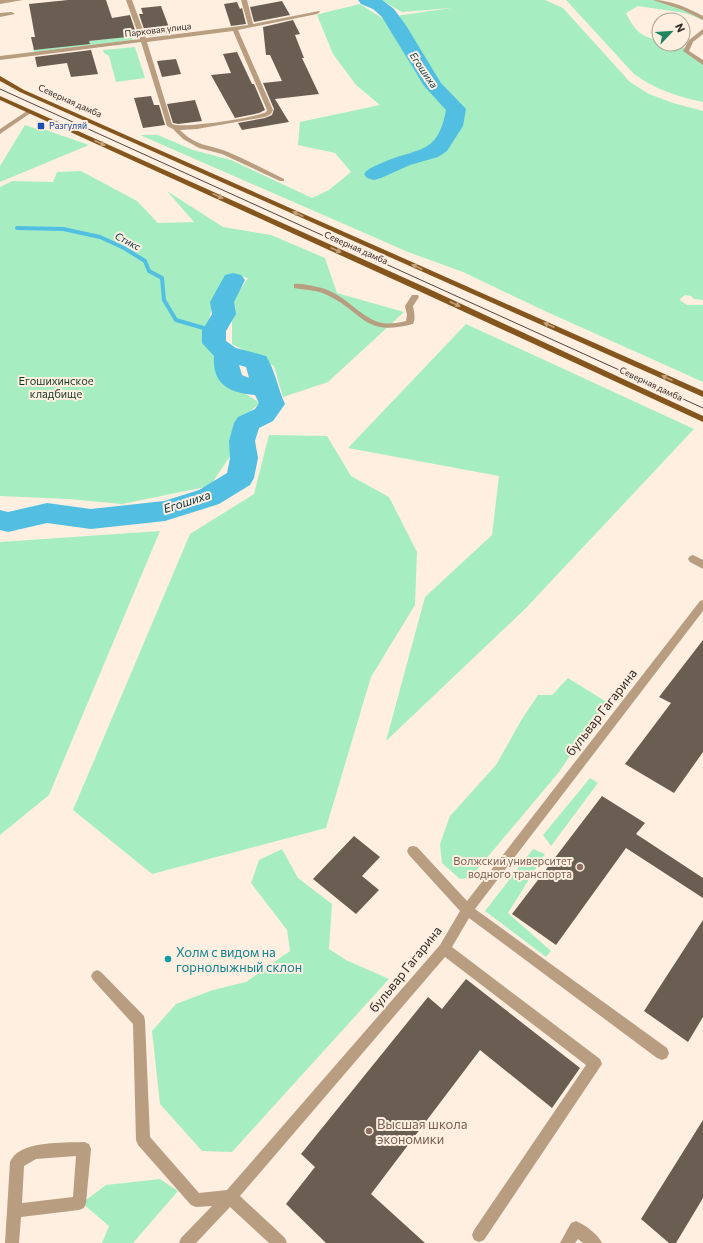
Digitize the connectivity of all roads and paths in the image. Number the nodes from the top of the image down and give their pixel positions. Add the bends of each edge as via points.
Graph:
1 (20, 0) edge
2 (129, 0) edge
3 (244, 0) edge
4 (656, 0) edge
5 (0, 2) edge
6 (317, 12) dead end
7 (12, 14) dead end
8 (0, 15) edge
9 (703, 18) edge
10 (251, 26) junction
11 (235, 30) junction
12 (703, 31) edge
13 (143, 41) junction
14 (0, 58) edge
15 (703, 63) edge
16 (0, 78) edge
17 (0, 98) edge
18 (29, 112) junction
19 (175, 128) junction
20 (0, 132) edge
21 (282, 180) dead end
22 (297, 286) dead end
23 (415, 296) dead end
24 (703, 394) edge
25 (703, 419) edge
26 (693, 559) dead end
27 (703, 565) edge
28 (703, 604) edge
29 (413, 850) dead end
30 (467, 910) junction
31 (444, 949) junction
32 (98, 976) dead end
33 (662, 1053) dead end
34 (230, 1197) junction
35 (14, 1211) junction
36 (479, 1235) dead end
37 (12, 1243) edge
38 (186, 1243) edge
39 (280, 1243) edge
40 (567, 1243) edge
41 (595, 1243) edge

1 - 5 street
2 - 13 street
3 - 10 street
4 - 9 street
6 - 10 street, Парковая улица
7 - 8 street
10 - 11 street, Парковая улица
11 - 13 street, Парковая улица
11 - 19 street via 270,110 269,113
12 - 15 street via 691,41 686,51
13 - 14 street, Парковая улица
13 - 19 street via 167,122
24 -> 16 main road, Северная дамба via 30,94
17 - 18 main road, Северная дамба
18 - 20 street
18 -> 25 main road, Северная дамба
19 - 21 street via 201,148 224,153
22 - 23 street via 317,288 334,296 363,318 380,326 396,327 410,322 409,306
26 - 27 street
28 - 30 street, бульвар Гагарина
29 - 30 street
30 - 31 street, бульвар Гагарина
30 - 33 street
31 - 34 street, бульвар Гагарина
31 - 36 street via 595,1064
32 - 34 street via 139,1021 143,1140 196,1200
34 - 38 street, бульвар Гагарина
34 - 39 street
35 - 35 street via 17,1162 34,1152 84,1149 79,1203
35 - 37 street
40 - 41 street via 576,1228

